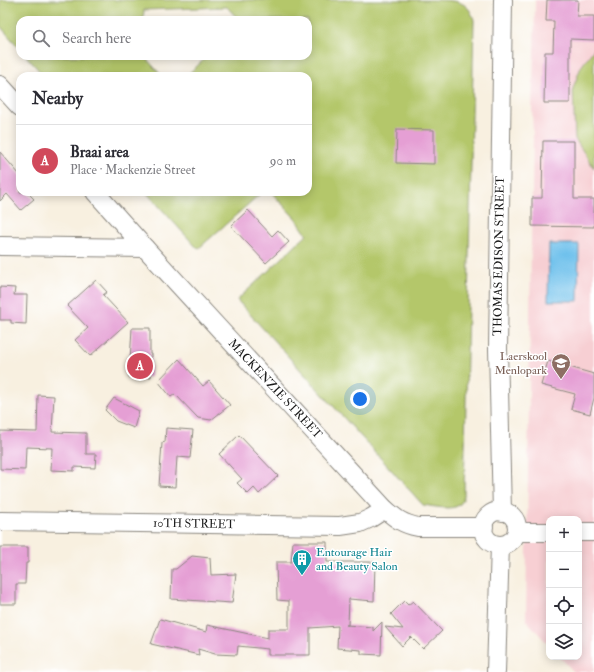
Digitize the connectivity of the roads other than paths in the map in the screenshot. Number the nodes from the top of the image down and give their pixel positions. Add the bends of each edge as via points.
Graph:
1 (503, 0) edge
2 (0, 85) edge
3 (16, 103) edge
4 (99, 196) edge
5 (0, 246) edge
6 (145, 248) junction
7 (385, 509) junction
8 (502, 512) junction
9 (0, 521) edge
10 (484, 527) junction
11 (517, 532) junction
12 (546, 532) edge
13 (582, 532) edge
14 (594, 532) edge
15 (500, 545) junction
16 (496, 672) edge

1 - 8 street, THOMAS EDISON STREET via 498,349
2 - 3 street
4 - 6 street, MACKENZIE STREET
5 - 6 street
6 - 7 street, MACKENZIE STREET
7 - 9 street, 10TH STREET via 360,523 340,526
7 - 10 street, MACKENZIE STREET via 394,518 411,526
8 - 10 street via 492,514
8 - 11 street via 512,516 516,521
10 - 15 street via 486,538
11 - 12 street
11 - 15 street via 511,541
13 - 14 street
15 - 16 street

